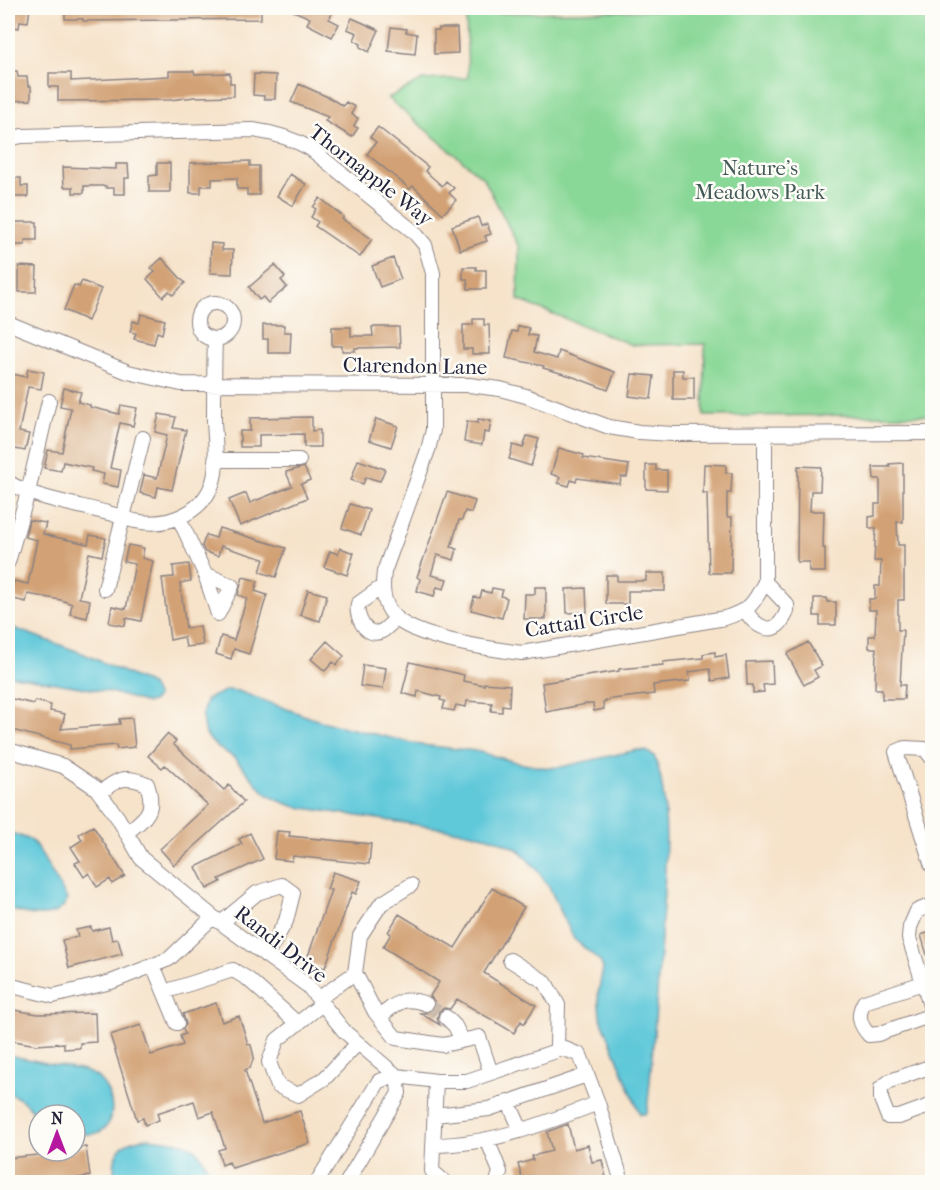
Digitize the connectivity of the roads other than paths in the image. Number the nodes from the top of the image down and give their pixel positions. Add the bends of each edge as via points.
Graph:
1 (8, 139) edge
2 (8, 323) edge
3 (215, 339) dead end
4 (213, 385) junction
5 (434, 385) junction
6 (49, 401) dead end
7 (933, 433) edge
8 (765, 434) junction
9 (143, 438) dead end
10 (215, 460) junction
11 (299, 460) dead end
12 (8, 482) edge
13 (28, 492) junction
14 (124, 517) junction
15 (179, 518) junction
16 (8, 562) edge
17 (205, 574) dead end
18 (765, 582) junction
19 (382, 586) junction
20 (105, 589) dead end
21 (746, 611) junction
22 (397, 618) junction
23 (8, 750) edge
24 (932, 757) edge
25 (100, 793) junction
26 (126, 833) junction
27 (933, 866) edge
28 (411, 885) dead end
29 (933, 904) edge
30 (217, 920) junction
31 (266, 956) junction
32 (510, 960) dead end
33 (153, 965) junction
34 (355, 974) junction
35 (923, 983) junction
36 (8, 986) edge
37 (164, 992) junction
38 (320, 1002) junction
39 (426, 1004) tunnel mouth
40 (933, 1013) edge
41 (379, 1017) junction
42 (446, 1017) tunnel mouth
43 (177, 1023) dead end
44 (298, 1024) junction
45 (462, 1040) junction
46 (357, 1044) junction
47 (565, 1048) junction
48 (933, 1066) edge
49 (491, 1073) junction
50 (587, 1075) junction
51 (397, 1076) junction
52 (436, 1081) junction
53 (508, 1101) junction
54 (598, 1103) junction
55 (933, 1105) edge
56 (435, 1115) junction
57 (521, 1130) junction
58 (487, 1139) junction
59 (434, 1145) junction
60 (316, 1182) edge
61 (346, 1182) edge
62 (445, 1182) edge
63 (497, 1182) edge
64 (622, 1182) edge

1 - 5 street, Thornapple Way via 253,130 294,140 310,149 425,245 433,273
2 - 4 street, Clarendon Lane via 128,372 181,384
3 - 4 street
4 - 5 street, Clarendon Lane
4 - 10 street
5 - 8 street, Clarendon Lane via 500,389 609,427 639,432
5 - 19 street via 433,430 428,450
6 - 13 street
7 - 8 street, Clarendon Lane
8 - 18 street
9 - 14 street
10 - 11 street
10 - 15 street via 212,488 197,506
12 - 13 street
13 - 14 street
13 - 16 street
14 - 15 street via 157,523
14 - 20 street
15 - 17 street
18 - 21 street
18 - 21 street via 787,605 782,622 767,629 752,621
19 - 22 street via 385,600
19 - 22 street via 358,604 359,620 368,629 381,632
21 - 22 street, Cattail Circle via 725,618 522,653 423,633
23 - 25 street, Randi Drive via 63,766
24 - 27 street via 924,749 905,748 896,752
25 - 26 street, Randi Drive
25 - 26 street via 112,782 130,777 147,784 152,800 145,818
26 - 30 street, Randi Drive via 141,858
28 - 34 street via 381,904 360,936
29 - 35 street via 917,911 910,927 909,938
30 - 31 street, Randi Drive
30 - 31 street via 257,893 282,885 293,893 286,921
30 - 33 street via 169,959
31 - 38 street, Randi Drive via 308,986
32 - 47 street via 545,982 558,1005 557,1046
33 - 36 street via 111,982 52,996
33 - 37 street
34 - 38 street
34 - 41 street
35 - 40 street
35 - 40 street via 864,1002 859,1010 860,1026 869,1035 878,1034
37 - 43 street
37 - 44 street via 233,970
38 - 44 street, Randi Drive
38 - 46 street, Randi Drive
39 - 41 street via 412,999 400,1001
41 - 45 street via 396,1038 443,1045
42 - 45 street
44 - 46 street, Randi Drive via 277,1040 269,1062 278,1086 298,1095 325,1078
45 - 49 street via 479,1037
46 - 51 street, Randi Drive
47 - 49 street
47 - 50 street via 580,1055
48 - 55 street via 881,1088 888,1117
49 - 52 street via 467,1081
50 - 53 street
50 - 54 street
51 - 52 street
51 - 60 street via 379,1082
51 - 61 street via 399,1093
52 - 56 street
53 - 56 street via 489,1109
53 - 57 street
54 - 57 street
54 - 64 street
56 - 59 street
57 - 58 street
58 - 59 street
58 - 63 street via 500,1172
59 - 62 street via 432,1171

